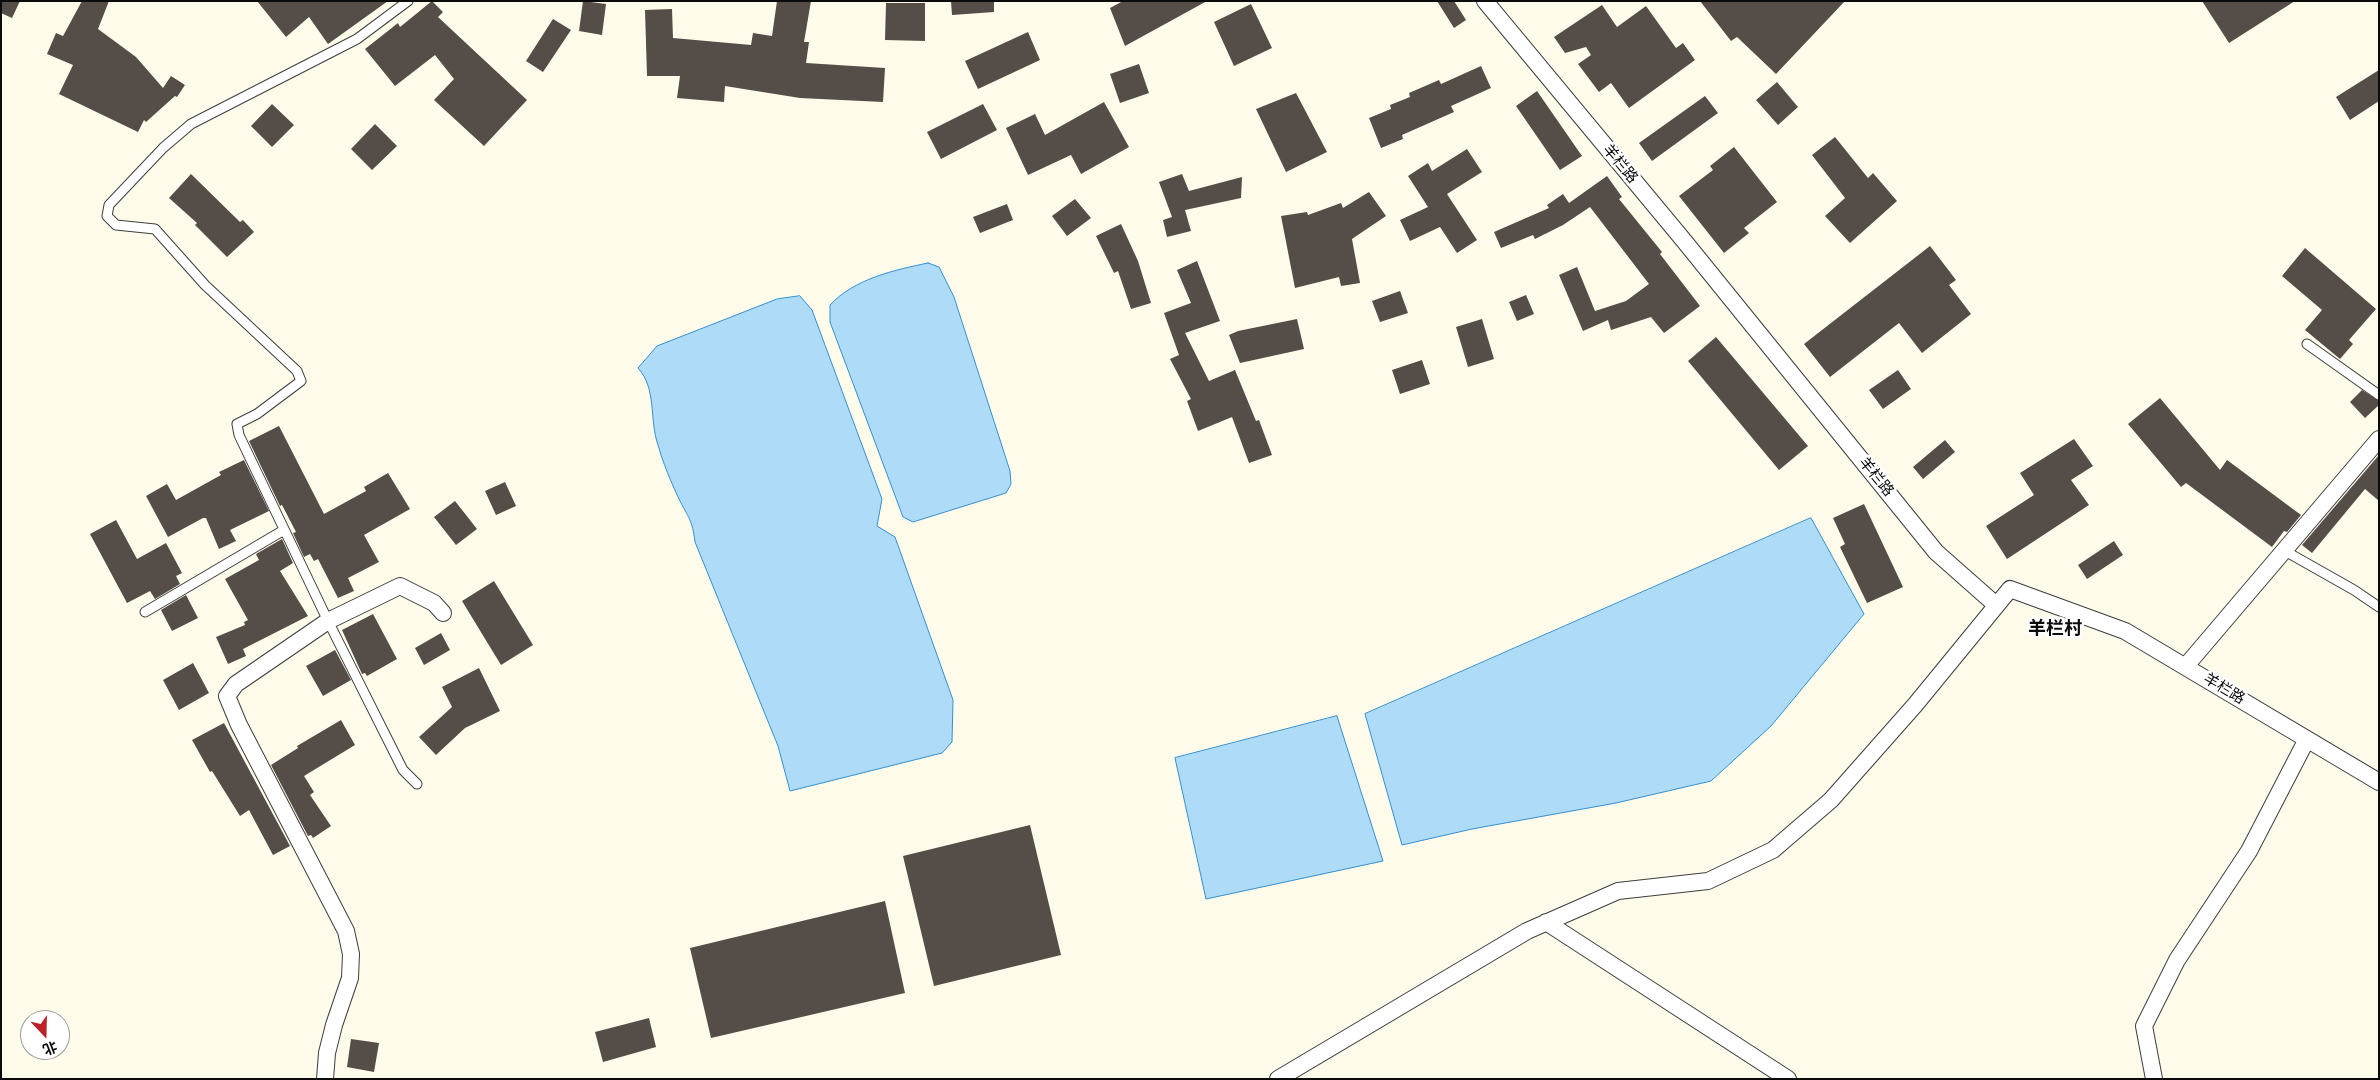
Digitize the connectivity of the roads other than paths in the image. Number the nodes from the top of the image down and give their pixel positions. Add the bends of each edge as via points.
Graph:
1 (408, 1) edge
2 (1485, 1) edge
3 (2307, 344) dead end
4 (2379, 395) edge
5 (2379, 439) edge
6 (284, 530) junction
7 (2285, 551) junction
8 (1996, 605) junction
9 (2379, 607) edge
10 (145, 612) dead end
11 (443, 613) dead end
12 (328, 621) junction
13 (2185, 667) junction
14 (2307, 739) junction
15 (2379, 782) edge
16 (417, 784) dead end
17 (1546, 922) junction
18 (325, 1079) edge
19 (1278, 1079) edge
20 (1788, 1079) edge
21 (2154, 1079) edge

1 - 6 lane via 358,39 190,124 109,205 107,216 116,225 155,229 206,284 297,371 301,381 258,414 237,424 239,435
2 - 8 street, 羊栏路 via 1936,552
3 - 4 lane
5 - 7 street
6 - 10 lane
6 - 12 lane
7 - 9 lane
7 - 13 street
8 - 13 street, 羊栏路 via 2010,589 2125,631
8 - 17 street via 1915,705 1831,800 1772,850 1708,881 1618,891
11 - 12 street via 434,603 400,586
12 - 16 lane via 403,770
12 - 18 street via 236,684 227,696 239,726 346,931 351,954 350,978 327,1053
13 - 14 street, 羊栏路
14 - 15 street, 羊栏路
14 - 21 street via 2249,851 2177,960 2144,1026
17 - 19 street
17 - 20 street

